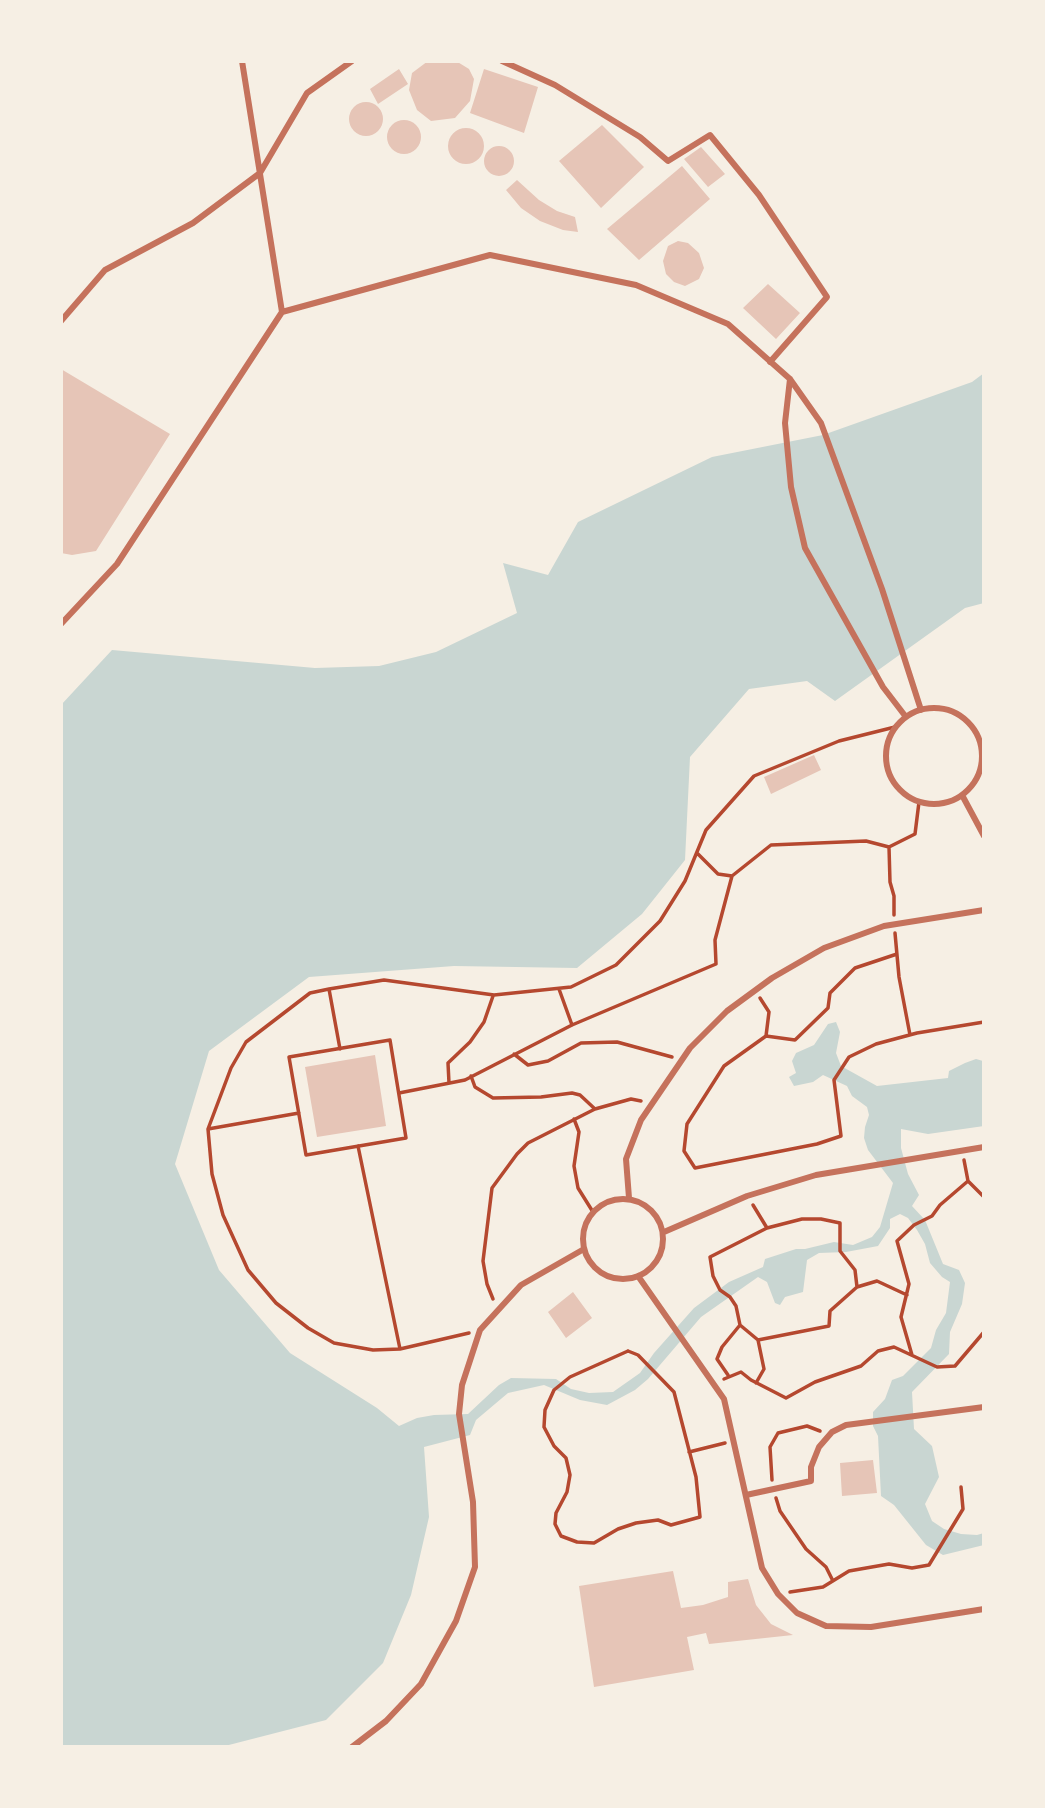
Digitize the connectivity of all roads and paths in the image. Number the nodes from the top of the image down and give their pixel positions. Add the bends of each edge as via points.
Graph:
1 (242, 61) edge
2 (352, 61) edge
3 (502, 61) edge
4 (260, 173) junction
5 (282, 312) junction
6 (61, 321) edge
7 (770, 362) junction
8 (790, 379) junction
9 (61, 624) edge
10 (921, 710) junction
11 (906, 717) junction
12 (895, 727) junction
13 (962, 795) junction
14 (919, 802) junction
15 (984, 836) edge
16 (890, 847) junction
17 (697, 853) junction
18 (733, 876) junction
19 (984, 910) edge
20 (895, 925) junction
21 (897, 954) junction
22 (329, 989) junction
23 (559, 989) junction
24 (756, 990) junction
25 (494, 995) junction
26 (984, 1022) edge
27 (572, 1025) junction
28 (910, 1035) junction
29 (766, 1037) junction
30 (340, 1049) junction
31 (514, 1054) junction
32 (682, 1059) junction
33 (471, 1076) junction
34 (449, 1083) junction
35 (399, 1093) junction
36 (652, 1104) junction
37 (596, 1109) junction
38 (299, 1113) junction
39 (575, 1119) junction
40 (208, 1129) junction
41 (358, 1146) junction
42 (984, 1147) edge
43 (963, 1151) junction
44 (968, 1181) junction
45 (747, 1196) junction
46 (984, 1196) edge
47 (629, 1199) junction
48 (593, 1212) junction
49 (767, 1228) junction
50 (664, 1233) junction
51 (584, 1249) junction
52 (638, 1276) junction
53 (857, 1287) junction
54 (907, 1294) junction
55 (497, 1311) junction
56 (740, 1325) junction
57 (480, 1330) junction
58 (984, 1332) edge
59 (758, 1340) junction
60 (400, 1349) junction
61 (912, 1354) junction
62 (729, 1375) junction
63 (756, 1383) junction
64 (715, 1386) junction
65 (984, 1407) edge
66 (734, 1441) junction
67 (689, 1452) junction
68 (961, 1488) dead end
69 (746, 1495) junction
70 (778, 1594) junction
71 (984, 1609) edge
72 (352, 1747) edge

1 - 4 street
2 - 4 street via 307,93
3 - 7 street via 555,85 640,136 668,161 710,135 759,195 827,298
4 - 5 street
4 - 6 street via 193,223 105,270
5 - 7 street via 490,255 636,285 728,324
5 - 9 street via 117,564
7 - 8 street
8 - 10 street via 821,423
8 - 11 street via 785,423 791,487 805,548 883,687
10 - 11 street
10 - 13 street via 938,708 954,713 968,722 977,736 981,768
11 - 12 street
12 - 14 street via 887,748 888,771 894,784
12 - 17 path via 839,741 754,776 706,830
13 - 14 street via 949,802
13 - 15 street
14 - 16 path via 915,835
16 - 18 path via 866,841 771,845
16 - 20 path
17 - 18 path via 718,874
17 - 23 path via 660,921 616,965 571,988
18 - 27 path via 715,940 716,964
19 - 20 street
20 - 21 path
20 - 24 street via 824,948
21 - 28 path
21 - 29 path via 855,968 830,993 828,1008 795,1040
22 - 25 path via 384,980
22 - 30 path
22 - 40 path via 310,993 246,1042
23 - 25 path
23 - 27 path
24 - 29 path via 769,1012
24 - 32 street via 727,1011
25 - 34 path via 484,1022 448,1063
26 - 28 path
27 - 31 path
28 - 29 path via 876,1044 841,1066 834,1080 841,1136 695,1168 684,1151 687,1124 724,1066
30 - 35 path via 390,1040
30 - 38 path via 289,1057
31 - 32 path via 528,1065 548,1061 581,1043 617,1042
31 - 33 path
32 - 36 street
33 - 34 path
33 - 37 path via 475,1087 494,1098 572,1093
34 - 35 path
35 - 41 path via 406,1138
36 - 37 path via 631,1099
36 - 47 street via 626,1159
37 - 39 path
38 - 40 path
38 - 41 path via 306,1155
39 - 48 path via 578,1188
39 - 55 path via 528,1143 492,1188 484,1261
40 - 60 path via 212,1174 223,1216 248,1270 276,1303 334,1343
41 - 60 path
42 - 43 street
43 - 44 path
43 - 45 street via 816,1175
44 - 46 path
44 - 54 path via 897,1241 909,1284
45 - 49 path
45 - 50 street
47 - 48 street via 603,1203
47 - 50 street via 652,1210
48 - 51 street via 586,1222
49 - 53 path via 802,1219 840,1223 840,1251 855,1270
49 - 56 path via 710,1257 713,1276 736,1306
50 - 52 street via 659,1259
51 - 52 street via 599,1271 625,1279
51 - 55 street via 520,1285
52 - 64 street
53 - 54 path via 877,1282
53 - 59 path via 830,1311 829,1326
54 - 61 path via 901,1317
55 - 57 street
56 - 59 path
56 - 62 path via 717,1359
57 - 60 path
57 - 72 street via 462,1385 459,1414 473,1502 474,1567 456,1620 421,1684 386,1721
58 - 61 path via 955,1366 937,1367
59 - 63 path via 764,1369
61 - 63 path via 894,1347 878,1351 860,1366 814,1382 786,1398
62 - 63 path via 741,1372
62 - 64 path
64 - 66 street via 724,1399
65 - 69 street via 846,1424 819,1447 811,1481
66 - 67 path
66 - 69 street
67 - 67 path via 674,1392 638,1355 628,1351 570,1377 554,1390 544,1427 566,1458 570,1475 556,1513 561,1536 594,1543 636,1522 658,1520 671,1525 700,1517
68 - 70 path via 963,1509 929,1565 890,1564 849,1571 823,1587
69 - 70 street via 762,1568
70 - 71 street via 797,1613 826,1626 871,1627

